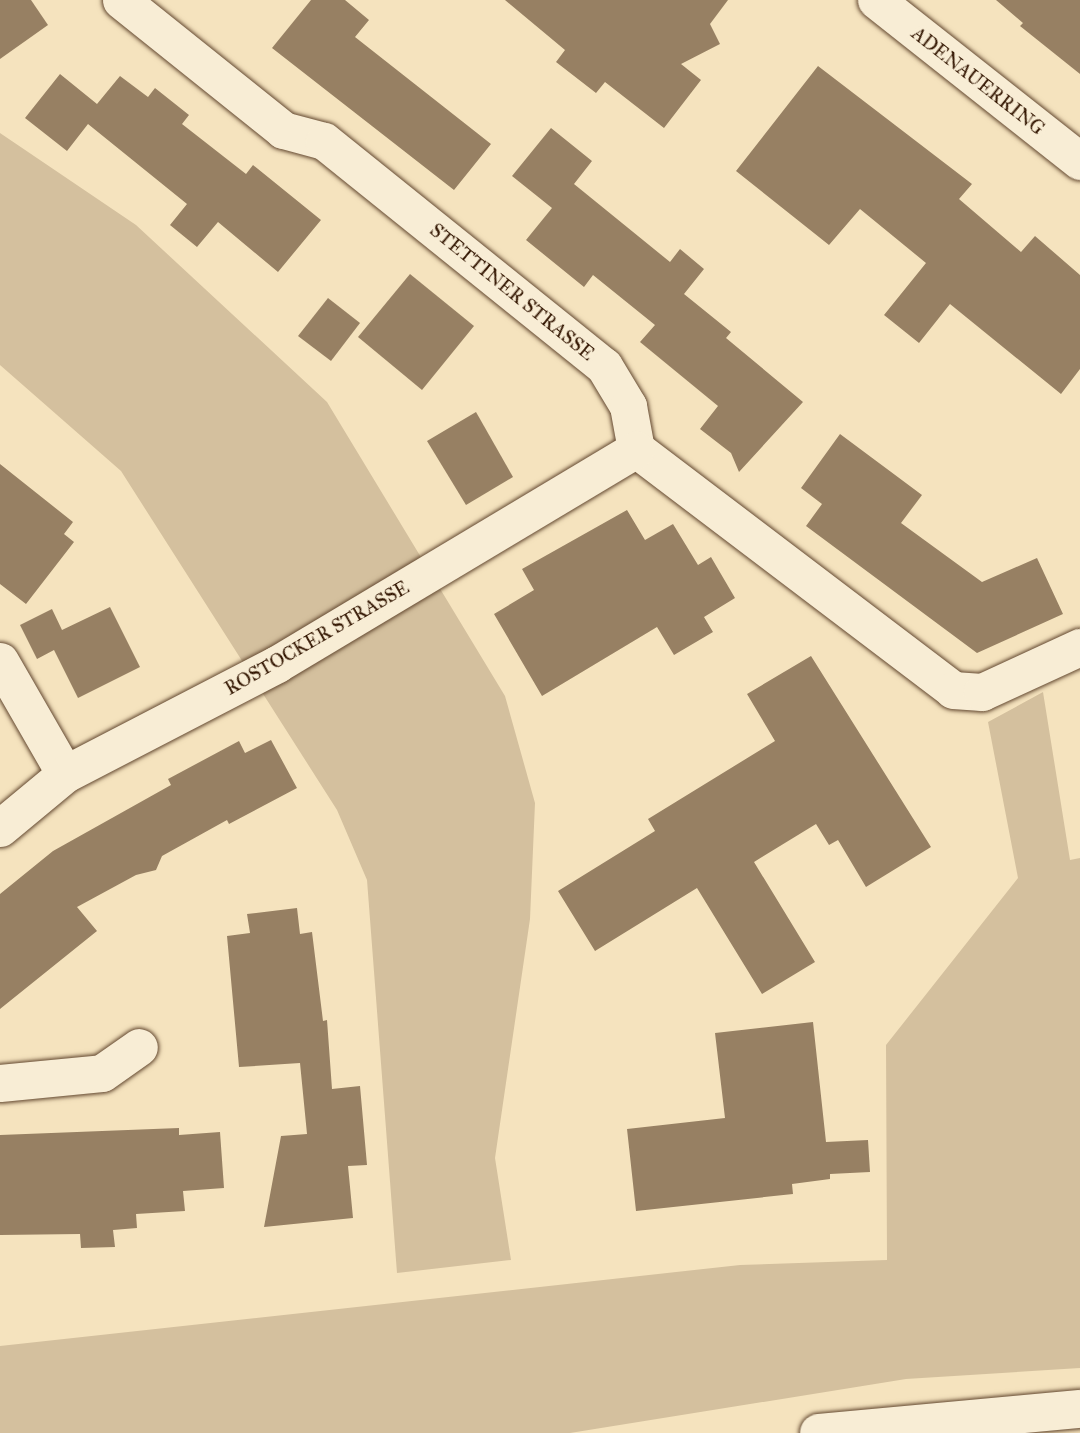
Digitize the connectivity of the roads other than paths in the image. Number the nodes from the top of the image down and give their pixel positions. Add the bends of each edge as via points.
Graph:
1 (121, 0) edge
2 (876, 0) edge
3 (1080, 161) edge
4 (636, 449) junction
5 (1080, 648) edge
6 (0, 661) edge
7 (65, 774) junction
8 (0, 828) edge
9 (139, 1047) dead end
10 (0, 1083) edge
11 (1080, 1409) edge
12 (819, 1433) edge

1 - 4 street, STETTINER STRASSE via 282,131 324,141 604,366 628,406
2 - 3 street, ADENAUERRING
4 - 5 street via 953,690 982,692
4 - 7 street, ROSTOCKER STRASSE via 277,664
6 - 7 street
7 - 8 street, ROSTOCKER STRASSE
9 - 10 street via 102,1073
11 - 12 main road

